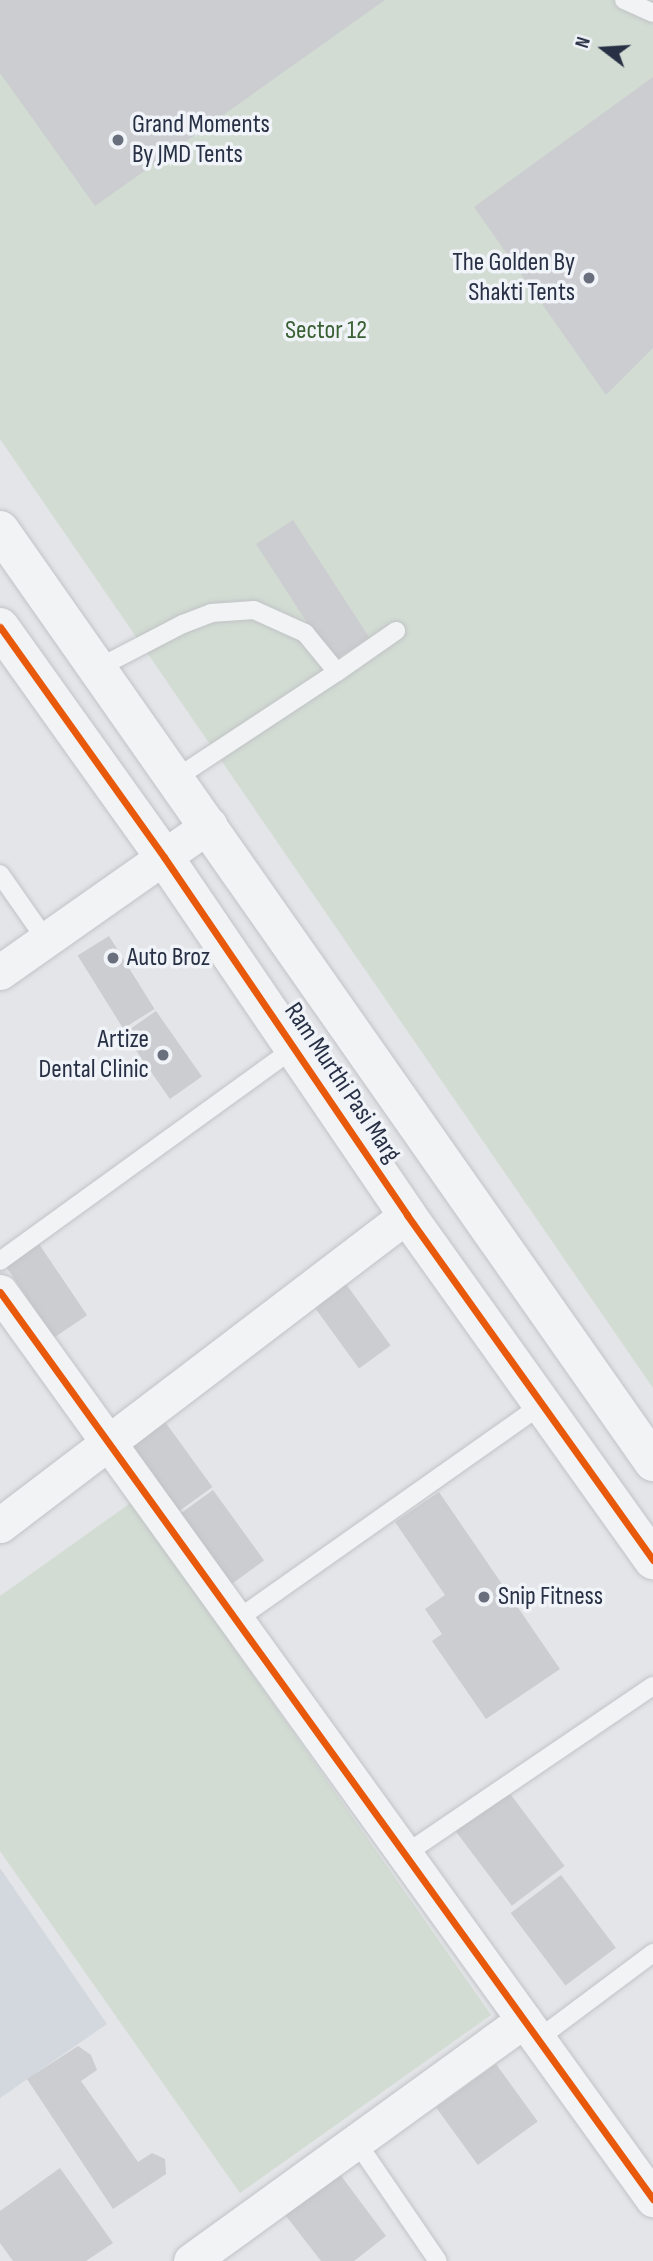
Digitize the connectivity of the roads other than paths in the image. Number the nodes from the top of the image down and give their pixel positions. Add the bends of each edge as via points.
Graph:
1 (624, 0) edge
2 (653, 13) edge
3 (0, 530) edge
4 (0, 627) edge
5 (396, 631) dead end
6 (98, 668) junction
7 (337, 672) junction
8 (176, 778) junction
9 (209, 825) junction
10 (164, 857) junction
11 (0, 874) edge
12 (46, 940) junction
13 (0, 972) edge
14 (293, 1049) junction
15 (408, 1214) junction
16 (0, 1261) edge
17 (0, 1292) edge
18 (544, 1403) junction
19 (107, 1444) junction
20 (653, 1462) edge
21 (653, 1475) edge
22 (0, 1525) edge
23 (638, 1527) edge
24 (235, 1622) junction
25 (653, 1686) edge
26 (404, 1855) junction
27 (653, 1953) edge
28 (531, 2030) junction
29 (356, 2141) junction
30 (653, 2199) edge
31 (191, 2261) edge
32 (438, 2261) edge

1 - 2 lane
3 - 6 street, Ram Murthi Pasi Marg
4 - 10 street, Ram Murthi Pasi Marg
5 - 7 lane
6 - 7 lane via 211,613 254,610 305,633
6 - 8 street, Ram Murthi Pasi Marg
7 - 8 lane
8 - 9 street, Ram Murthi Pasi Marg
9 - 10 street
9 - 20 street, Ram Murthi Pasi Marg
10 - 12 street
10 - 14 street, Ram Murthi Pasi Marg
11 - 12 lane
12 - 13 street
14 - 15 street, Ram Murthi Pasi Marg
14 - 16 lane
15 - 18 street, Ram Murthi Pasi Marg
15 - 19 street
17 - 19 street
18 - 23 street, Ram Murthi Pasi Marg
18 - 24 lane
19 - 22 street
19 - 24 street
21 - 23 street
24 - 26 street
25 - 26 lane
26 - 28 street
27 - 28 lane
28 - 29 street
28 - 30 street
29 - 31 street
29 - 32 lane

